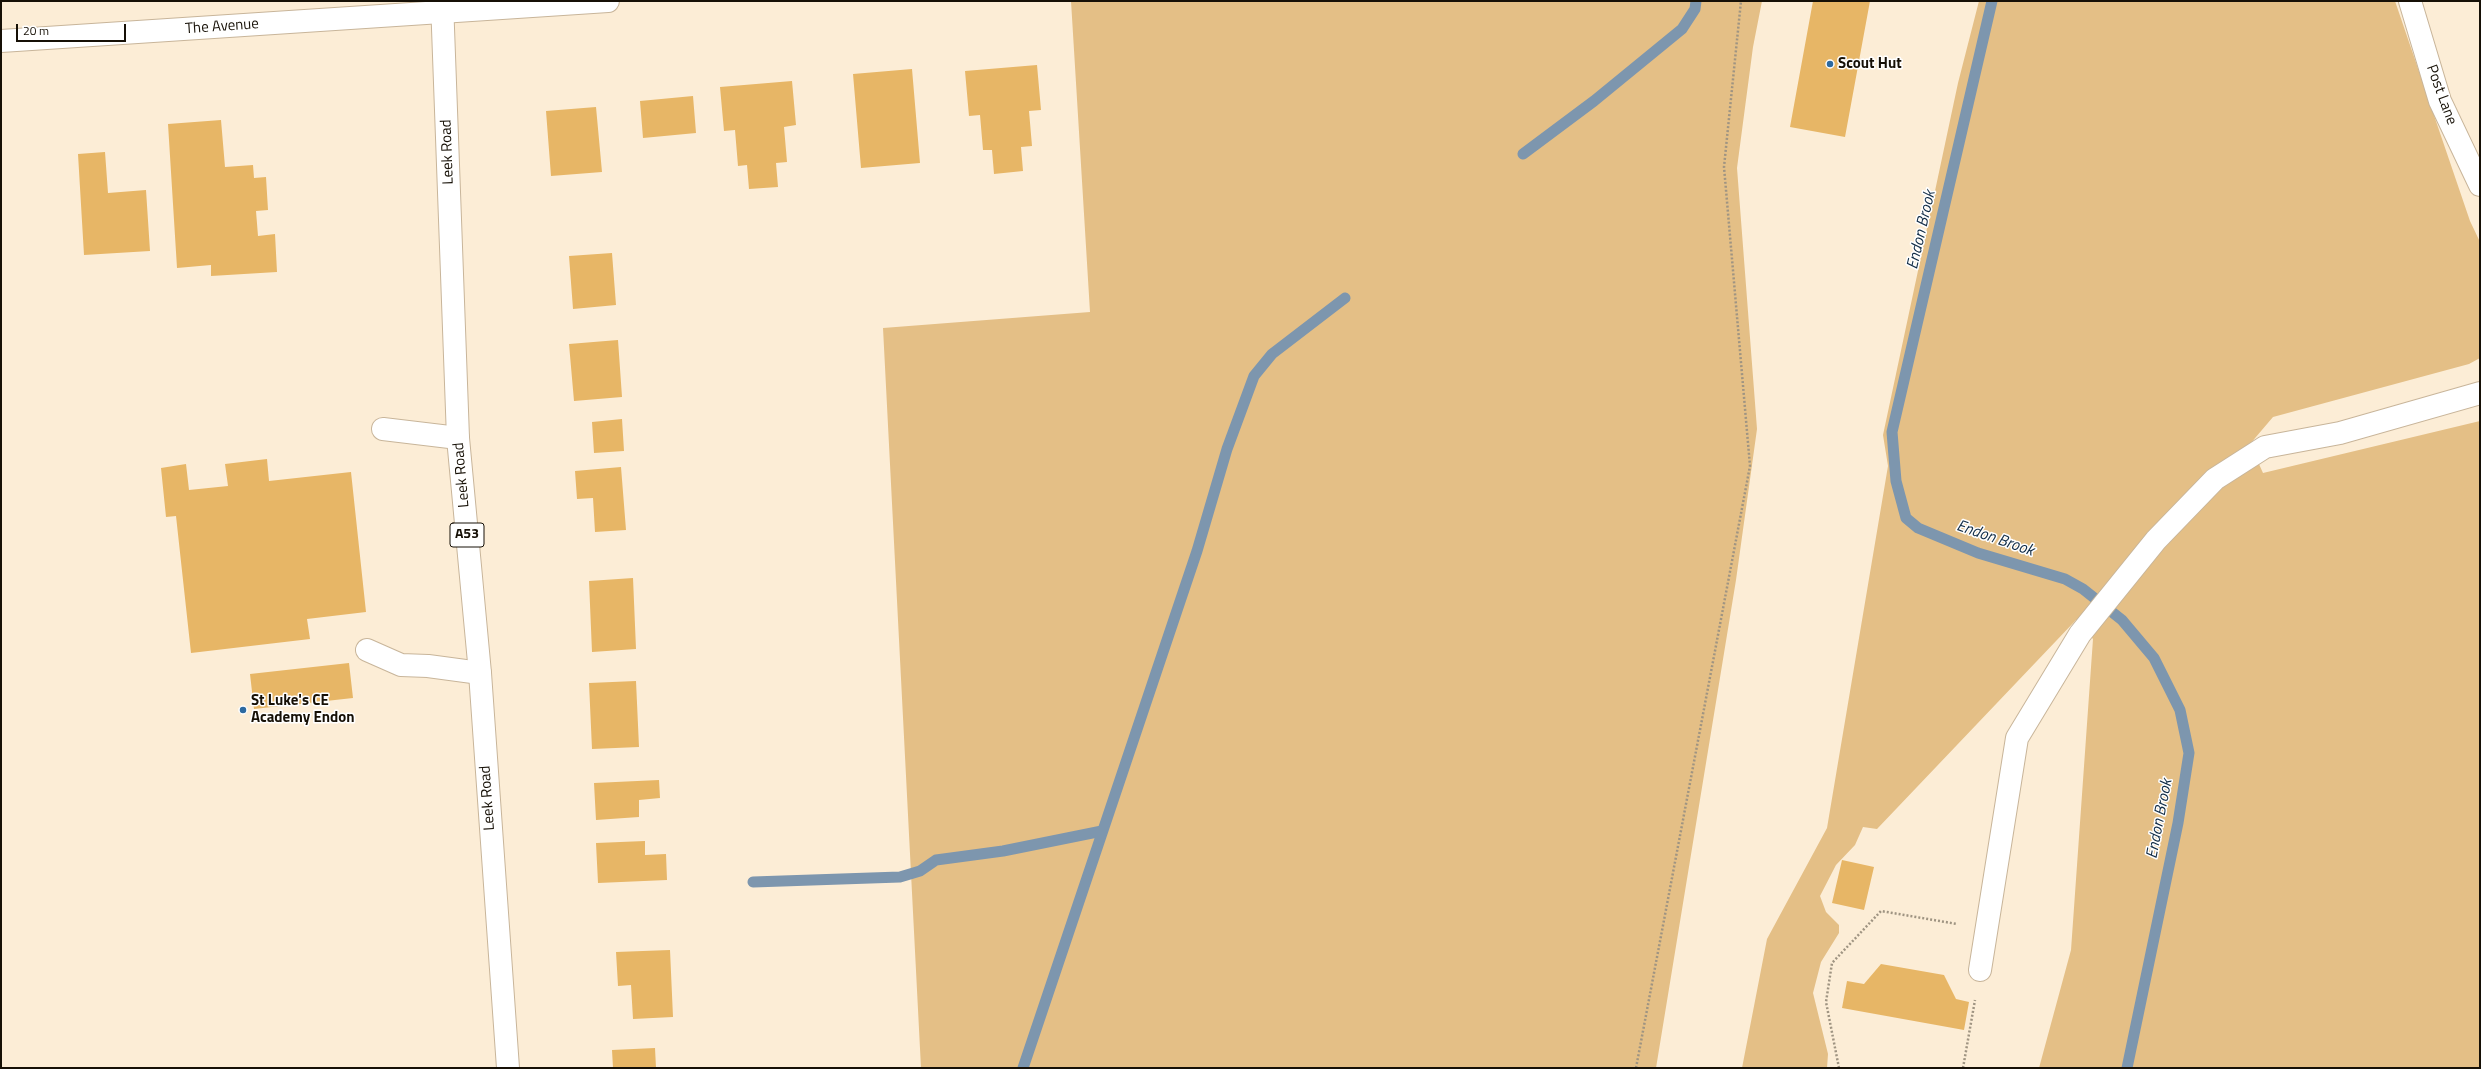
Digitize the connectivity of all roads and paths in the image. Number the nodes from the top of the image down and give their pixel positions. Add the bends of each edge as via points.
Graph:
1 (608, 1) edge
2 (1742, 1) edge
3 (2410, 1) edge
4 (443, 7) edge
5 (1, 42) edge
6 (2480, 185) edge
7 (2480, 393) edge
8 (384, 429) dead end
9 (458, 438) junction
10 (367, 650) dead end
11 (480, 673) junction
12 (1987, 929) junction
13 (1980, 970) joint
14 (508, 1068) edge
15 (1636, 1068) edge
16 (1839, 1068) edge
17 (1963, 1068) edge

1 - 4 main road, The Avenue
2 - 15 path via 1724,167 1750,466
3 - 6 main road, Post Lane via 2440,101
4 - 5 main road, The Avenue
4 - 9 main road, Leek Road / A53
7 - 12 main road via 2340,433 2265,447 2215,479 2156,540 2080,634 2017,738
8 - 9 main road
9 - 11 main road, Leek Road / A53
10 - 11 main road via 401,665
11 - 14 main road, Leek Road / A53
12 - 13 main road
12 - 16 path via 1881,911 1832,963 1826,1002
13 - 17 path

